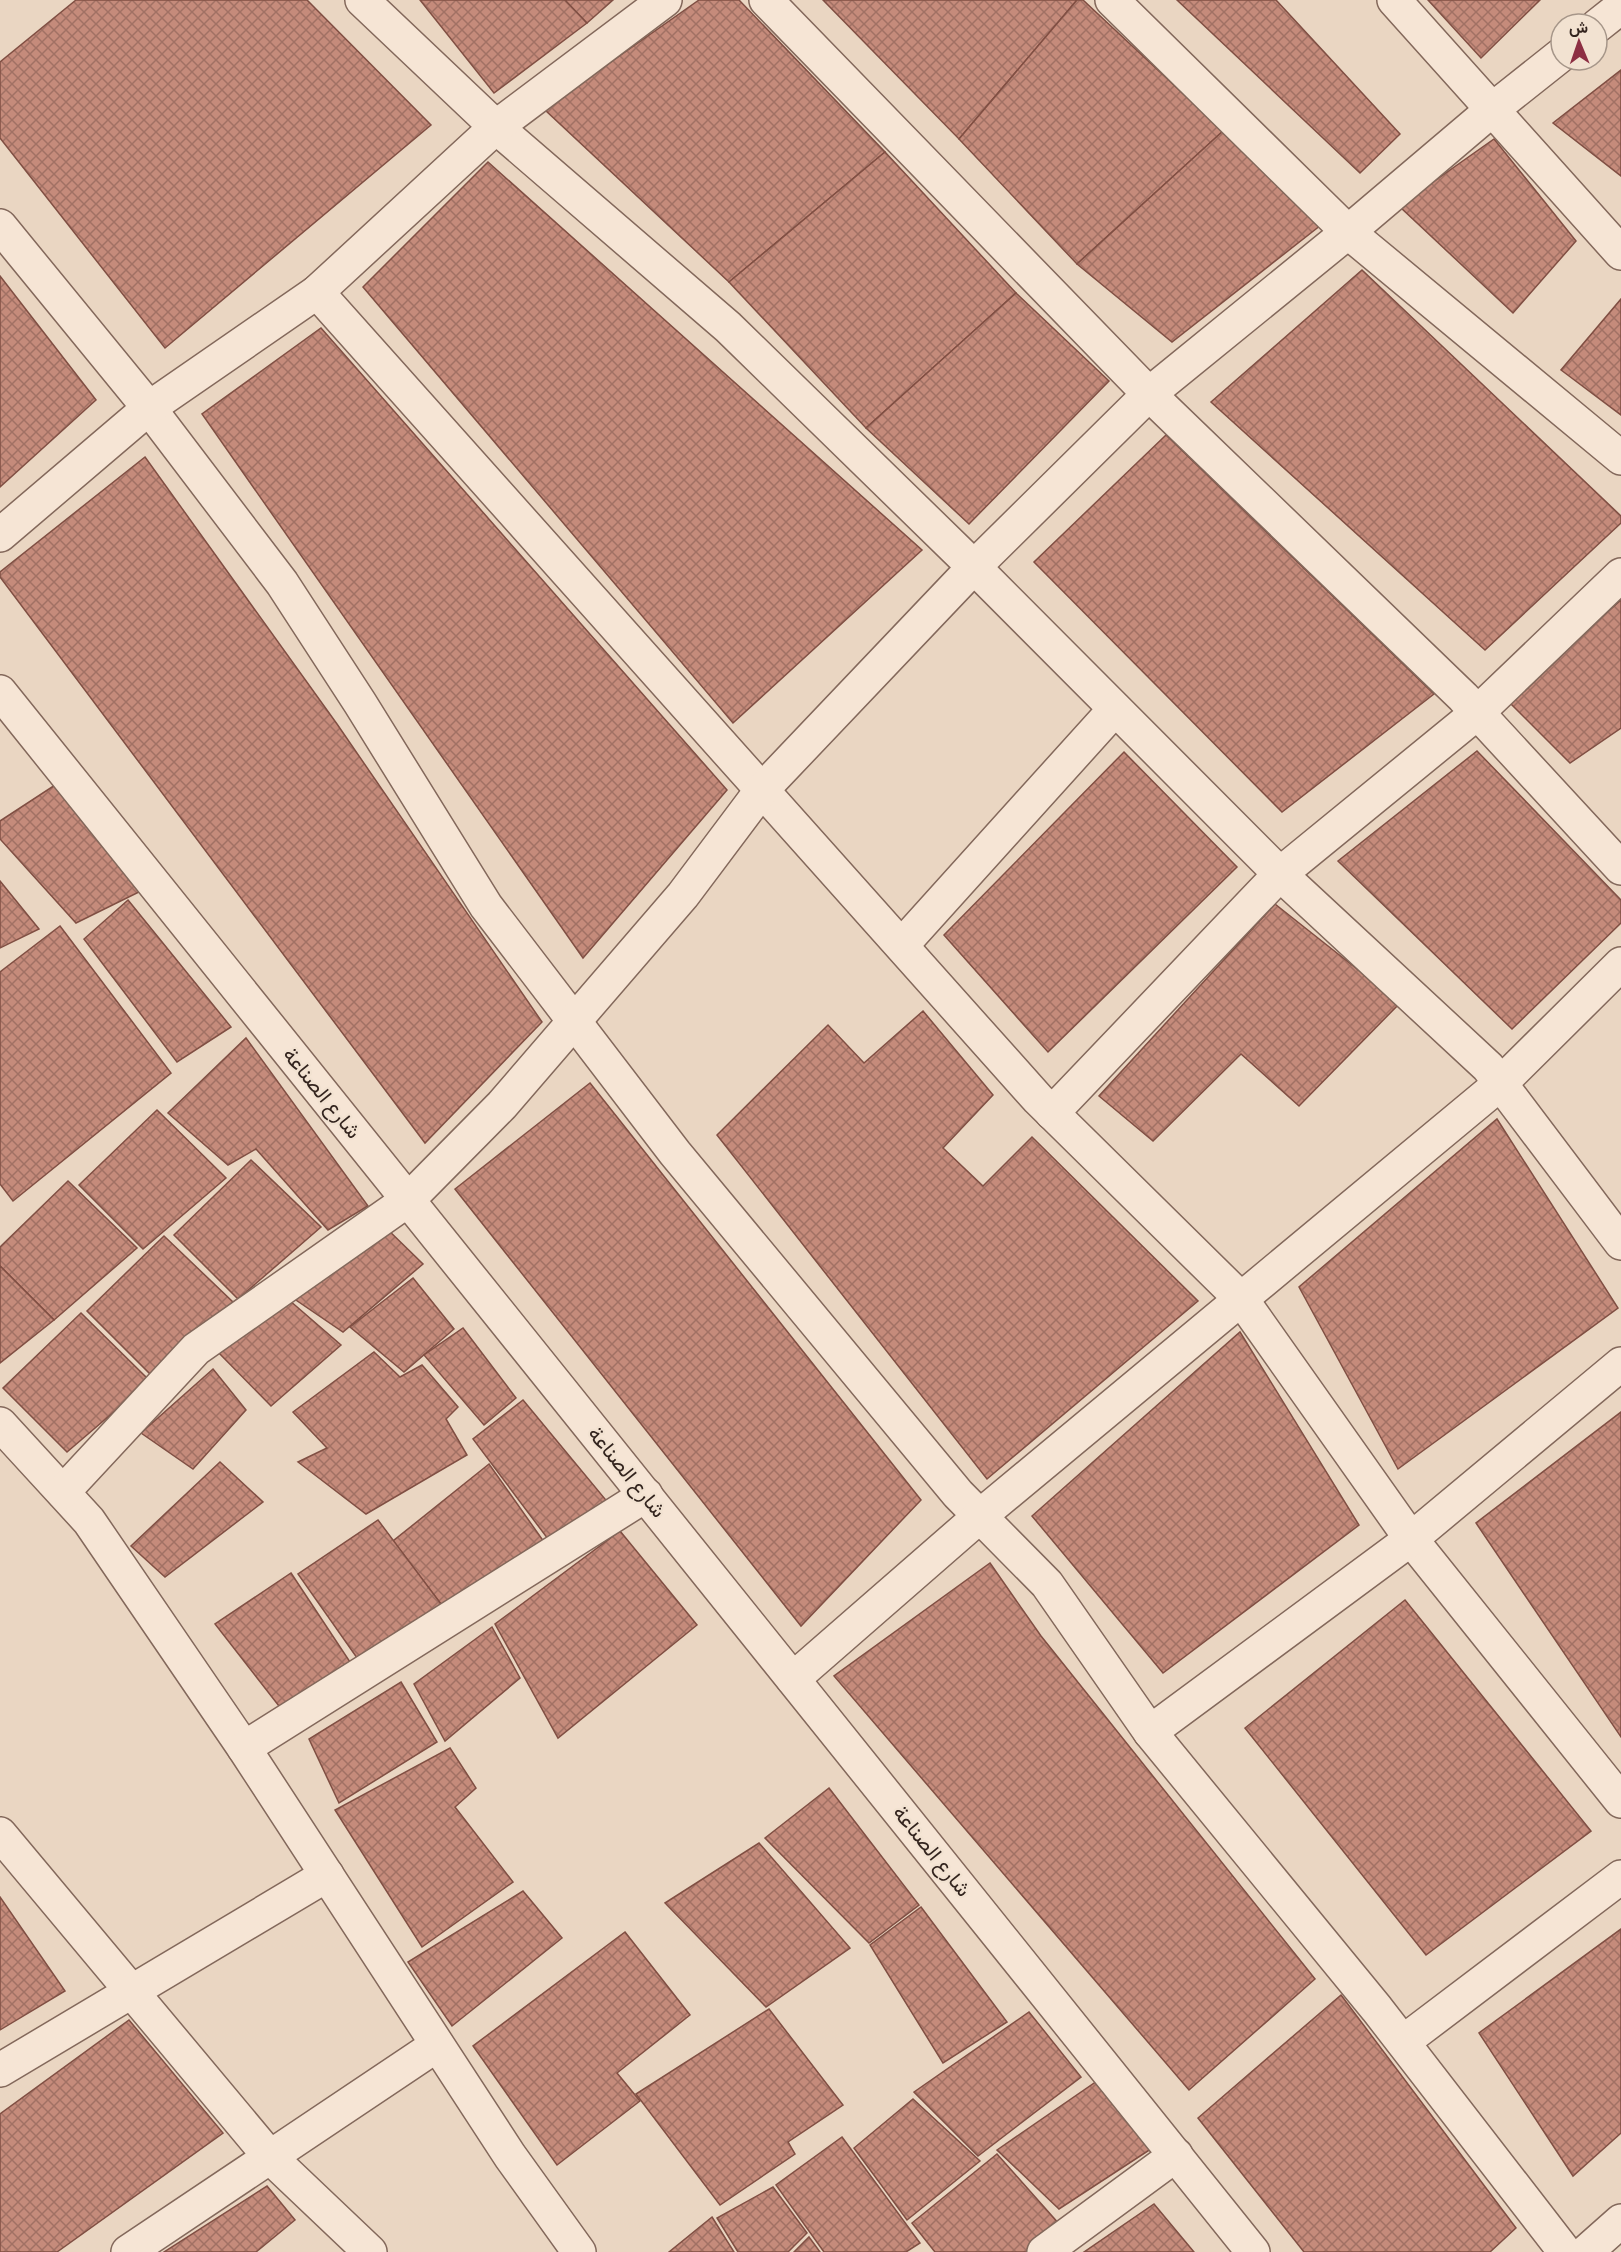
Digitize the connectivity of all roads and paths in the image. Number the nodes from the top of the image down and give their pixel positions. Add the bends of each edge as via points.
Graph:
1 (362, 0) edge
2 (665, 0) edge
3 (766, 0) edge
4 (1112, 0) edge
5 (1394, 0) edge
6 (1621, 7) edge
7 (1609, 16) edge
8 (1549, 65) edge
9 (1493, 109) junction
10 (496, 127) junction
11 (0, 226) edge
12 (1348, 232) junction
13 (1621, 253) edge
14 (317, 292) junction
15 (1149, 394) junction
16 (149, 408) junction
17 (1621, 458) edge
18 (0, 535) edge
19 (974, 567) junction
20 (1621, 575) edge
21 (0, 692) edge
22 (1115, 709) junction
23 (1477, 712) junction
24 (761, 790) junction
25 (1621, 868) edge
26 (1280, 874) junction
27 (902, 945) junction
28 (1621, 964) edge
29 (574, 1021) junction
30 (1501, 1083) junction
31 (1052, 1113) junction
32 (408, 1200) junction
33 (1621, 1243) edge
34 (1242, 1300) junction
35 (1621, 1364) edge
36 (0, 1424) edge
37 (63, 1492) junction
38 (646, 1495) junction
39 (980, 1516) junction
40 (1411, 1539) junction
41 (793, 1679) junction
42 (1150, 1732) junction
43 (244, 1748) junction
44 (1621, 1801) edge
45 (0, 1834) edge
46 (327, 1875) junction
47 (1621, 1877) edge
48 (131, 1991) junction
49 (1403, 2042) junction
50 (437, 2045) junction
51 (0, 2070) edge
52 (1176, 2155) junction
53 (270, 2157) junction
54 (1621, 2221) edge
55 (128, 2252) edge
56 (370, 2252) edge
57 (579, 2252) edge
58 (1044, 2252) edge
59 (1253, 2252) edge
60 (1565, 2252) edge
61 (1586, 2252) edge

1 - 10 street
2 - 10 street
3 - 15 street
4 - 12 street
5 - 9 street
6 - 7 street
8 - 9 street
9 - 12 street
9 - 13 street
10 - 14 street
10 - 19 street via 728,327
11 - 16 street
12 - 15 street
12 - 17 street
14 - 16 street
14 - 24 street
15 - 19 street
15 - 23 street
16 - 18 street
16 - 29 street via 282,583 486,906
19 - 22 street
19 - 24 street
20 - 23 street
21 - 32 street, شارع الصناعة
22 - 26 street
22 - 27 street
23 - 25 street
23 - 26 street
24 - 27 street
24 - 29 street via 683,895
26 - 30 street
26 - 31 street
27 - 31 street
28 - 30 street
29 - 32 street via 502,1105
29 - 39 street via 675,1153
30 - 33 street
30 - 34 street
31 - 34 street
32 - 37 street via 196,1349
32 - 38 street, شارع الصناعة
34 - 39 street
34 - 40 street
35 - 40 street
36 - 37 street
37 - 43 street via 89,1521
38 - 41 street, شارع الصناعة
38 - 43 street
39 - 41 street
39 - 42 street via 1047,1584
40 - 42 street
40 - 44 street
41 - 52 street, شارع الصناعة
42 - 49 street
43 - 46 street
45 - 48 street
46 - 48 street
46 - 50 street
47 - 49 street
48 - 51 street
48 - 53 street
49 - 60 street
50 - 53 street
50 - 57 street
52 - 58 street
52 - 59 street, شارع الصناعة
53 - 55 street
53 - 56 street
54 - 61 street

